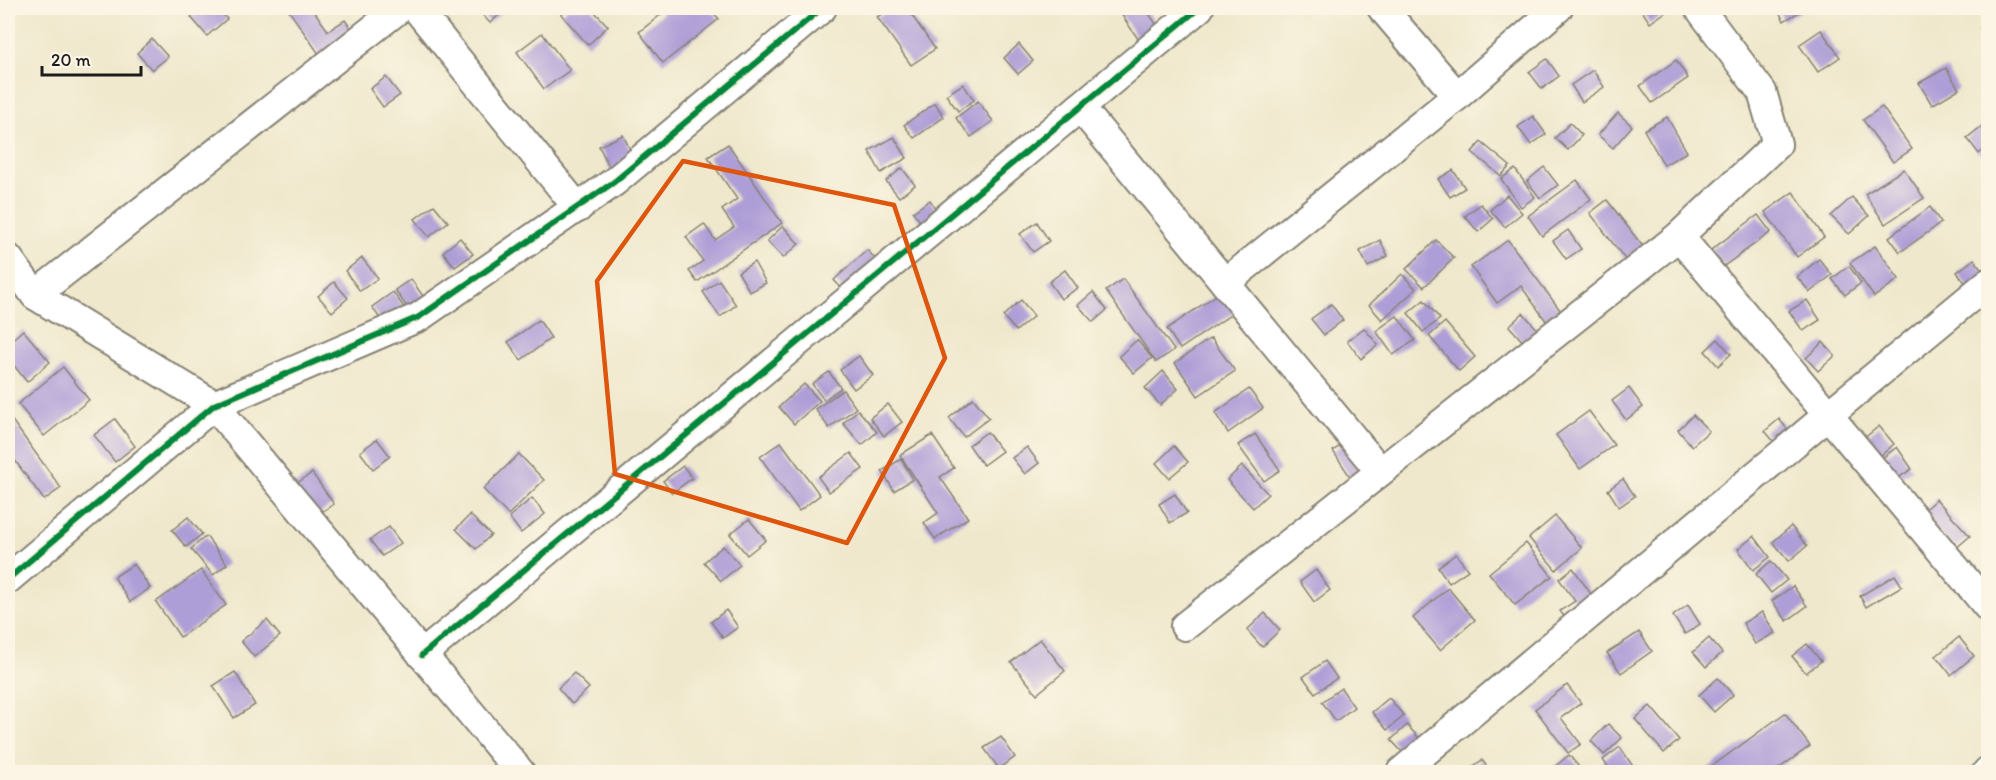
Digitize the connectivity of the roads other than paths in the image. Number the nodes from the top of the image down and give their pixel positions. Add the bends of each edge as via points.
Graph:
1 (400, 8) edge
2 (416, 8) edge
3 (822, 8) edge
4 (1199, 8) edge
5 (1382, 8) edge
6 (1558, 8) edge
7 (1699, 8) edge
8 (1457, 96) junction
9 (1080, 107) junction
10 (578, 208) junction
11 (1678, 236) junction
12 (8, 258) edge
13 (1225, 283) junction
14 (1989, 283) edge
15 (35, 295) junction
16 (214, 405) junction
17 (1828, 415) junction
18 (1380, 471) junction
19 (8, 579) edge
20 (1989, 607) edge
21 (1185, 626) dead end
22 (422, 655) junction
23 (520, 772) edge
24 (1401, 772) edge

1 - 15 street
2 - 10 street
3 - 10 street
4 - 9 street
5 - 8 street
6 - 8 street
7 - 11 street via 1762,92 1777,144
8 - 13 street
9 - 13 street
9 - 22 street
10 - 16 street via 419,317
11 - 17 street
11 - 18 street
12 - 15 street
13 - 18 street
14 - 17 street
15 - 16 street
16 - 19 street
16 - 22 street
17 - 20 street
17 - 24 street
18 - 21 street
22 - 23 street

